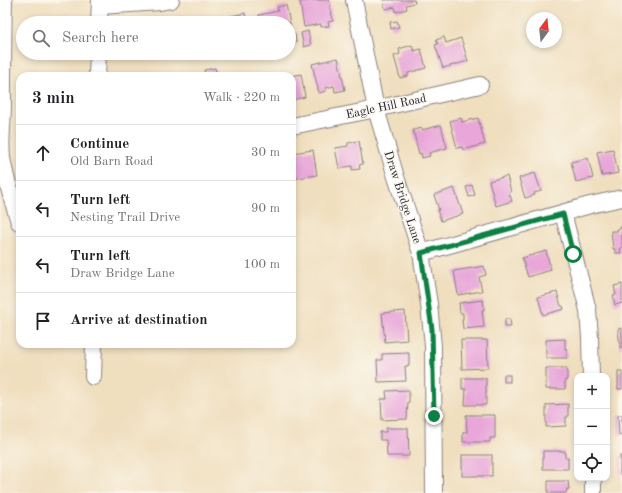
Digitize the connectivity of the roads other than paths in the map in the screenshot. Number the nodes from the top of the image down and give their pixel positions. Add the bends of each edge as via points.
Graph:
1 (4, 0) edge
2 (171, 0) edge
3 (354, 0) edge
4 (100, 3) edge
5 (99, 16) edge
6 (98, 60) edge
7 (98, 72) edge
8 (480, 85) dead end
9 (376, 109) junction
10 (296, 125) edge
11 (622, 198) edge
12 (16, 210) edge
13 (563, 214) junction
14 (421, 253) junction
15 (94, 348) edge
16 (591, 373) edge
17 (94, 377) dead end
18 (593, 481) edge
19 (434, 493) edge
20 (593, 493) edge

1 - 12 street via 2,155 5,176
2 - 4 street
3 - 9 street, Draw Bridge Lane
4 - 5 street
6 - 7 street
8 - 9 street, Eagle Hill Road
9 - 10 street, Eagle Hill Road
9 - 14 street, Draw Bridge Lane
11 - 13 street
13 - 14 street
13 - 16 street via 588,310
14 - 19 street, Draw Bridge Lane via 433,346
15 - 17 street
18 - 20 street

